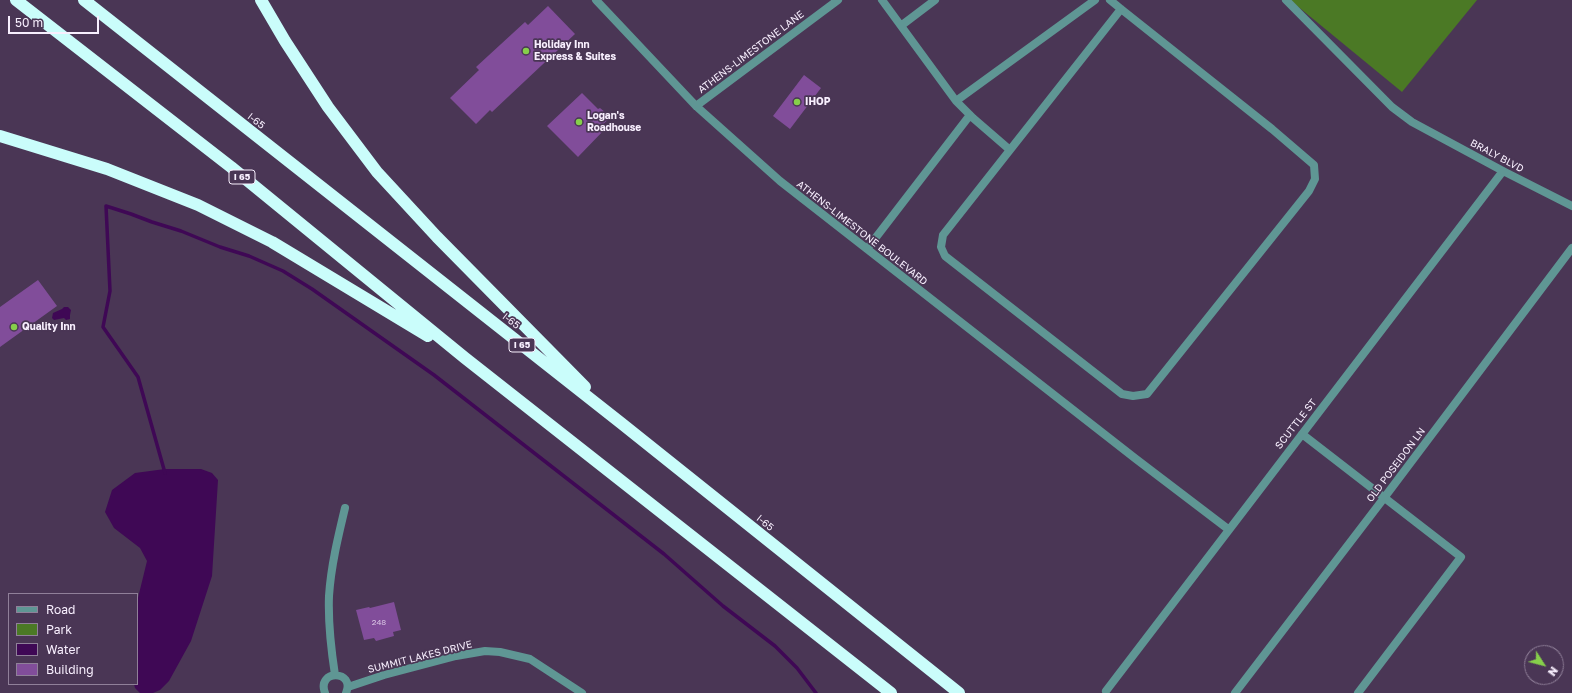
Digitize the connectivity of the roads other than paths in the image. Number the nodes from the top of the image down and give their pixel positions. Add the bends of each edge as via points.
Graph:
1 (16, 0) edge
2 (84, 0) edge
3 (261, 0) edge
4 (596, 0) edge
5 (838, 0) edge
6 (882, 0) edge
7 (935, 0) edge
8 (1095, 0) edge
9 (1110, 0) edge
10 (1286, 0) edge
11 (1121, 9) junction
12 (902, 25) junction
13 (956, 101) junction
14 (696, 106) junction
15 (970, 116) junction
16 (0, 136) edge
17 (1010, 150) junction
18 (1503, 171) junction
19 (1572, 206) edge
20 (1572, 248) edge
21 (867, 250) junction
22 (465, 358) junction
23 (621, 423) junction
24 (1302, 434) junction
25 (1384, 498) junction
26 (345, 508) dead end
27 (1228, 529) junction
28 (335, 675) junction
29 (347, 690) edge
30 (1106, 690) dead end
31 (323, 693) edge
32 (582, 693) edge
33 (891, 693) edge
34 (959, 693) edge
35 (1235, 693) edge
36 (1358, 693) edge

1 - 22 highway, I 65 via 231,167
2 - 23 highway, I-65 / I 65
3 - 23 highway via 328,107 377,172 436,237
4 - 14 street, ATHENS-LIMESTONE BOULEVARD
5 - 14 street, ATHENS-LIMESTONE LANE
6 - 12 street
7 - 12 street
8 - 13 street
9 - 11 street
10 - 18 street, BRALY BLVD via 1392,107 1412,122
11 - 17 street
11 - 17 street via 1314,165 1315,179 1309,191 1147,394 1122,394 945,256 941,246 943,235
12 - 13 street
13 - 15 street
14 - 21 street, ATHENS-LIMESTONE BOULEVARD via 780,181
15 - 17 street
15 - 21 street
16 - 22 highway via 107,169 198,205 272,242
18 - 19 street, BRALY BLVD
18 - 24 street, SCUTTLE ST
20 - 25 street, OLD POSEIDON LN
21 - 27 street, ATHENS-LIMESTONE BOULEVARD
22 - 33 highway, I 65
23 - 34 highway, I-65 / I 65
24 - 25 street
24 - 27 street, SCUTTLE ST
25 - 35 street, OLD POSEIDON LN
25 - 36 street via 1461,557
26 - 28 street via 334,554 329,596 330,646
27 - 30 street, SCUTTLE ST
28 - 29 street via 342,677 347,683
28 - 31 street via 325,681
29 - 32 street, SUMMIT LAKES DRIVE via 384,675 485,651 530,659

